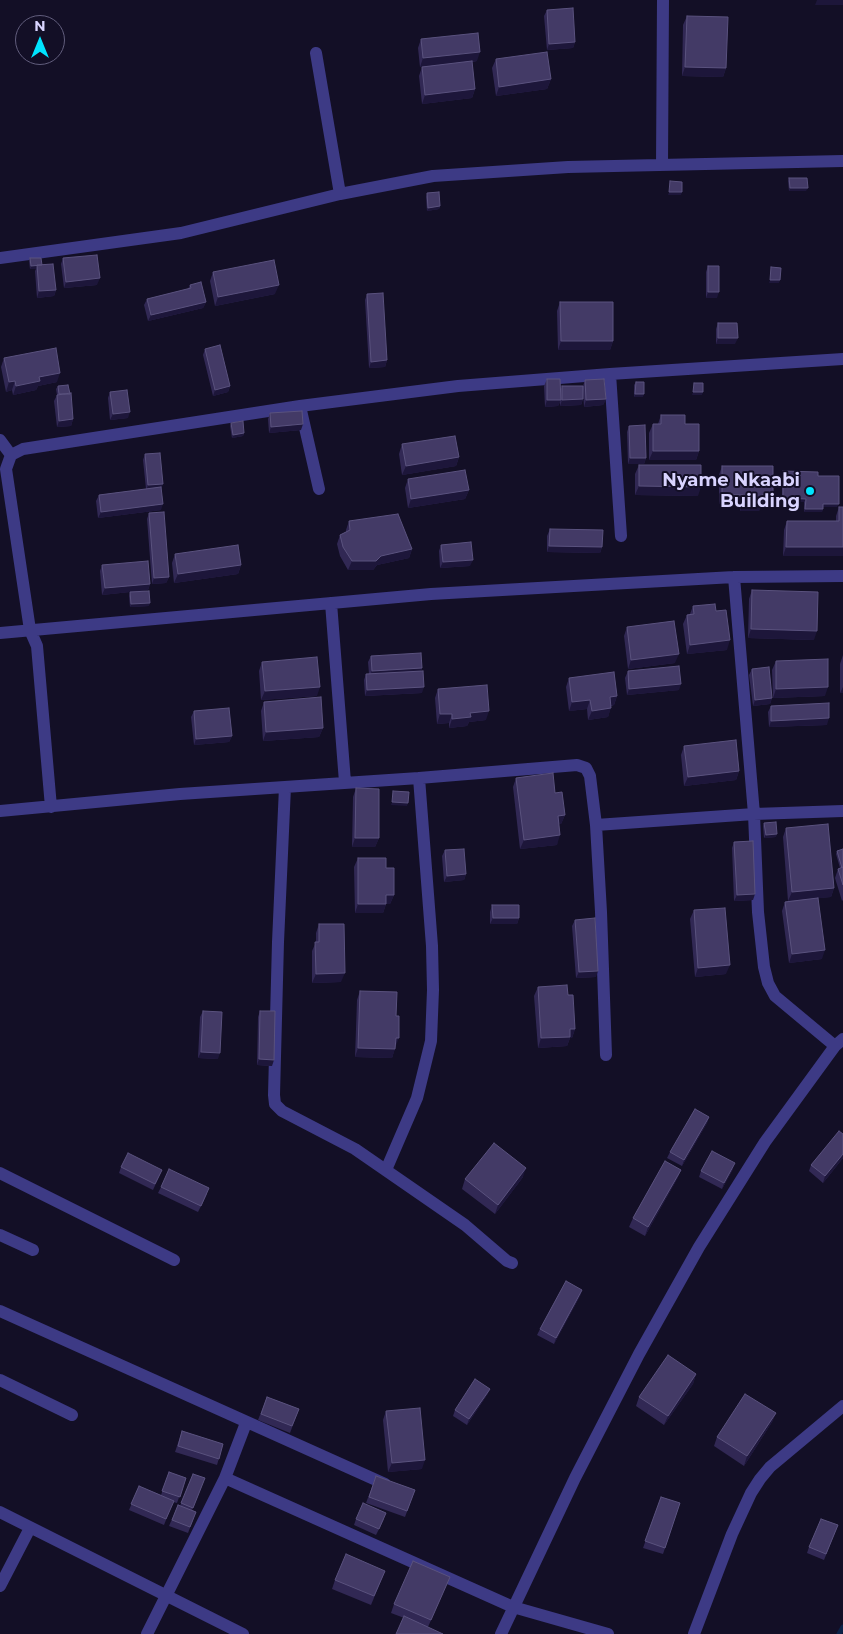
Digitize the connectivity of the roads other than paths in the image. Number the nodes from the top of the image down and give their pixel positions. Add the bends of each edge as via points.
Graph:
1 (663, 0) edge
2 (316, 54) dead end
3 (843, 161) edge
4 (662, 165) junction
5 (340, 194) junction
6 (0, 258) edge
7 (843, 359) edge
8 (610, 374) junction
9 (300, 406) junction
10 (0, 440) edge
11 (11, 455) junction
12 (319, 489) dead end
13 (621, 536) dead end
14 (843, 576) edge
15 (734, 577) junction
16 (331, 603) junction
17 (30, 630) junction
18 (0, 633) edge
19 (419, 778) junction
20 (344, 782) junction
21 (285, 787) junction
22 (51, 807) junction
23 (0, 811) edge
24 (843, 811) edge
25 (754, 814) junction
26 (596, 825) junction
27 (839, 1042) edge
28 (606, 1054) dead end
29 (386, 1170) junction
30 (0, 1173) edge
31 (0, 1236) edge
32 (33, 1250) dead end
33 (174, 1260) dead end
34 (512, 1262) dead end
35 (0, 1311) edge
36 (0, 1380) edge
37 (843, 1406) edge
38 (72, 1415) dead end
39 (246, 1423) junction
40 (225, 1478) junction
41 (385, 1484) edge
42 (0, 1512) edge
43 (30, 1528) junction
44 (0, 1586) edge
45 (166, 1595) junction
46 (513, 1607) junction
47 (147, 1634) edge
48 (243, 1634) edge
49 (501, 1634) edge
50 (608, 1634) edge
51 (694, 1634) edge

1 - 4 street
2 - 5 street
3 - 4 street
4 - 5 street via 568,167 433,176
5 - 6 street via 181,233
7 - 8 street
8 - 9 street via 458,386
8 - 13 street
9 - 11 street via 23,449
9 - 12 street
10 - 11 street
11 - 17 street via 6,469
14 - 15 street
15 - 16 street
15 - 25 street
16 - 17 street
16 - 20 street
17 - 18 street
17 - 22 street via 37,646
19 - 20 street
19 - 26 street via 577,764 586,768 590,776
19 - 29 street via 432,946 431,1041 417,1098
20 - 21 street
21 - 22 street
21 - 29 street via 278,942 276,1104 282,1111 355,1148
22 - 23 street
24 - 25 street
25 - 26 street
25 - 27 street via 758,912 768,983 775,996
26 - 28 street
27 - 46 street via 765,1142 699,1247 609,1412
29 - 34 street
30 - 33 street
31 - 32 street
35 - 39 street
36 - 38 street
37 - 51 street via 760,1479 732,1534
39 - 40 street
39 - 41 street
40 - 45 street
40 - 46 street
42 - 43 street
43 - 44 street
43 - 45 street
45 - 47 street
45 - 48 street
46 - 49 street
46 - 50 street

